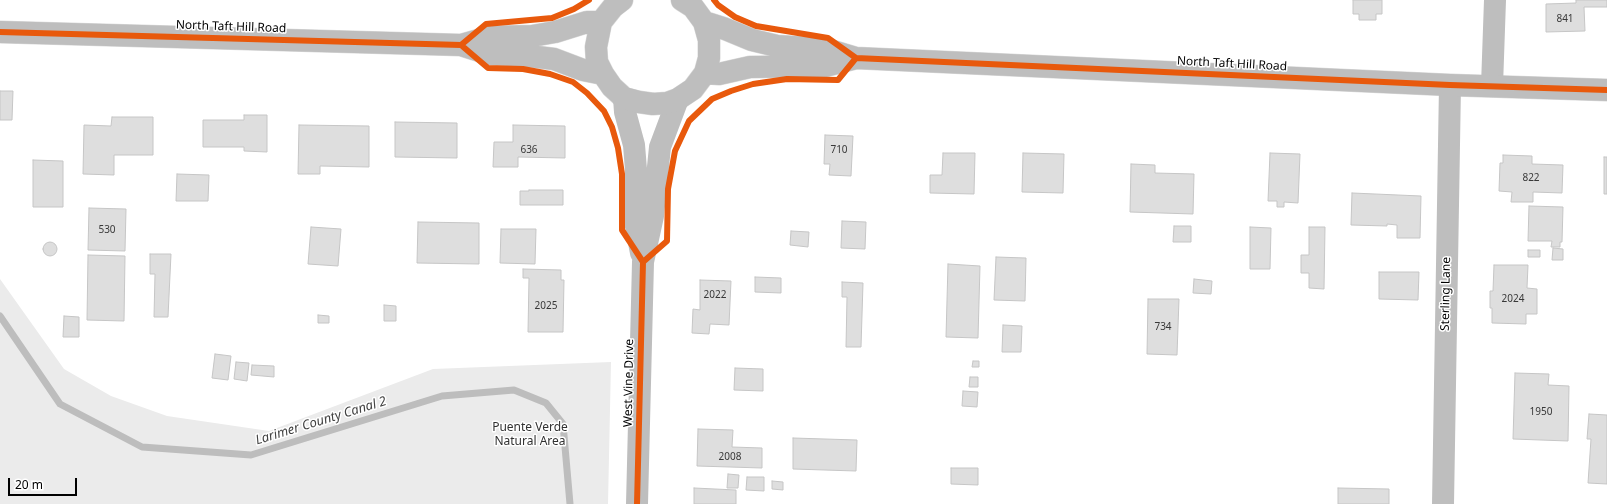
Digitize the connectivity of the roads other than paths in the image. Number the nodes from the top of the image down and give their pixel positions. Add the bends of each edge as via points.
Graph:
1 (622, 0) edge
2 (682, 0) edge
3 (1495, 0) edge
4 (601, 22) junction
5 (704, 22) junction
6 (0, 32) edge
7 (461, 45) junction
8 (856, 58) junction
9 (705, 73) junction
10 (603, 74) junction
11 (1450, 85) junction
12 (1492, 86) junction
13 (1607, 90) edge
14 (624, 98) junction
15 (678, 98) junction
16 (643, 262) junction
17 (637, 504) edge
18 (1443, 504) edge

1 - 4 main road
2 - 5 main road via 693,7
3 - 12 main road
4 - 7 main road, North Taft Hill Road via 587,22 532,36 489,37
4 - 10 main road via 596,47 597,62
5 - 8 main road, North Taft Hill Road via 752,40 777,46 826,49
5 - 9 main road via 709,40 709,58
6 - 7 main road, North Taft Hill Road
7 - 10 main road, North Taft Hill Road via 489,54 554,59 583,70
8 - 9 main road, North Taft Hill Road via 825,66 750,67 719,74
8 - 11 main road, North Taft Hill Road
9 - 15 main road via 693,89
10 - 14 main road via 612,88
11 - 12 main road, North Taft Hill Road
11 - 18 main road, Sterling Lane
12 - 13 main road, North Taft Hill Road
14 - 15 main road via 653,104 667,103
14 - 16 main road, West Vine Drive via 634,145 634,216
15 - 16 main road, West Vine Drive via 660,147 653,216
16 - 17 main road, West Vine Drive

